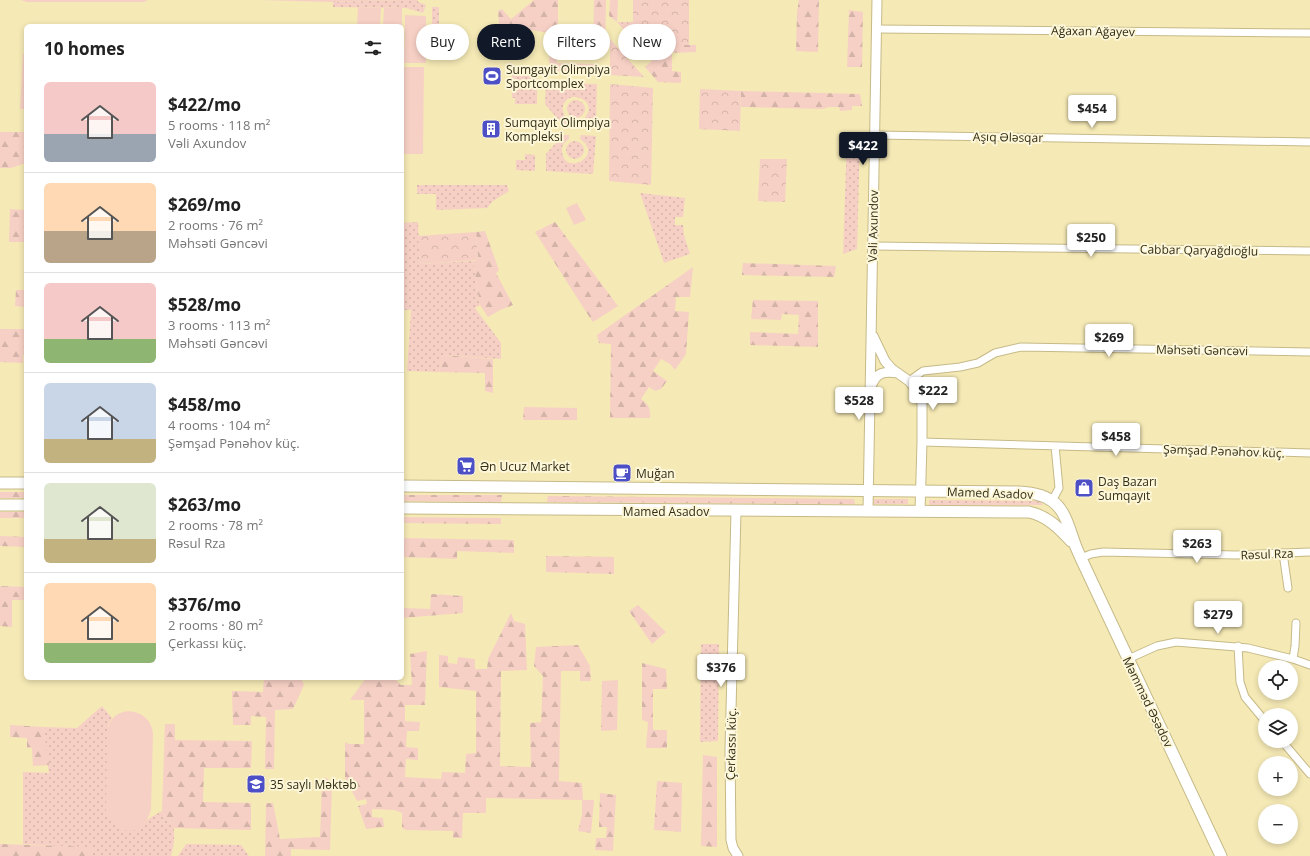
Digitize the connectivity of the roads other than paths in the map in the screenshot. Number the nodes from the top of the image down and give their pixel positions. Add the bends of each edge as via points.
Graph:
1 (877, 0) edge
2 (876, 29) junction
3 (1310, 33) edge
4 (874, 135) junction
5 (1310, 142) edge
6 (872, 246) junction
7 (1310, 251) edge
8 (871, 332) junction
9 (1310, 352) edge
10 (898, 373) junction
11 (909, 381) junction
12 (870, 389) junction
13 (922, 442) junction
14 (1055, 446) junction
15 (1310, 453) edge
16 (0, 483) edge
17 (24, 483) edge
18 (404, 486) edge
19 (868, 490) junction
20 (920, 492) junction
21 (1052, 501) junction
22 (0, 505) edge
23 (24, 505) edge
24 (404, 508) edge
25 (736, 511) junction
26 (868, 511) junction
27 (920, 512) junction
28 (1310, 552) edge
29 (1079, 553) junction
30 (1283, 553) junction
31 (1288, 588) dead end
32 (1296, 622) dead end
33 (1238, 646) junction
34 (1128, 659) junction
35 (1293, 659) junction
36 (1310, 665) edge
37 (1258, 712) edge
38 (1288, 748) edge
39 (1310, 774) edge
40 (738, 856) edge
41 (1221, 856) edge

1 - 2 street, Vəli Axundov
2 - 3 street, Ağaxan Ağayev
2 - 4 street, Vəli Axundov
4 - 5 street, Aşıq Ələsqar
4 - 6 street, Vəli Axundov
6 - 7 street, Cabbar Qaryağdıoğlu
6 - 8 street, Vəli Axundov
8 - 10 street via 885,362
8 - 12 street, Vəli Axundov
9 - 11 street, Məhsəti Gəncəvi via 1021,347 995,353 978,363 923,371
10 - 11 street
10 - 12 street via 888,372 875,377
11 - 13 street via 919,394 922,404
12 - 19 street, Vəli Axundov
13 - 14 street, Şəmşad Pənəhov küç.
13 - 20 street
14 - 15 street, Şəmşad Pənəhov küç.
14 - 21 street via 1059,488
16 - 17 main road
18 - 19 main road, Mamed Asadov
19 - 20 main road, Mamed Asadov
19 - 26 street, Vəli Axundov
20 - 21 main road, Mamed Asadov via 1019,492 1040,495
20 - 27 street
21 - 29 main road via 1064,515
22 - 23 main road
24 - 25 main road, Mamed Asadov
25 - 26 main road, Mamed Asadov
25 - 40 street, Çerkassı küç. via 730,757 731,840 732,848
26 - 27 main road, Mamed Asadov
27 - 29 main road, Mamed Asadov via 1029,512 1063,532
28 - 30 street, Rəsul Rza
29 - 30 street, Rəsul Rza
29 - 34 main road, Məmməd Əsədov
30 - 31 street
32 - 35 street
33 - 34 street via 1176,642 1157,646
33 - 35 street
33 - 37 street via 1240,682 1245,696
34 - 41 main road, Məmməd Əsədov
35 - 36 street
38 - 39 street

